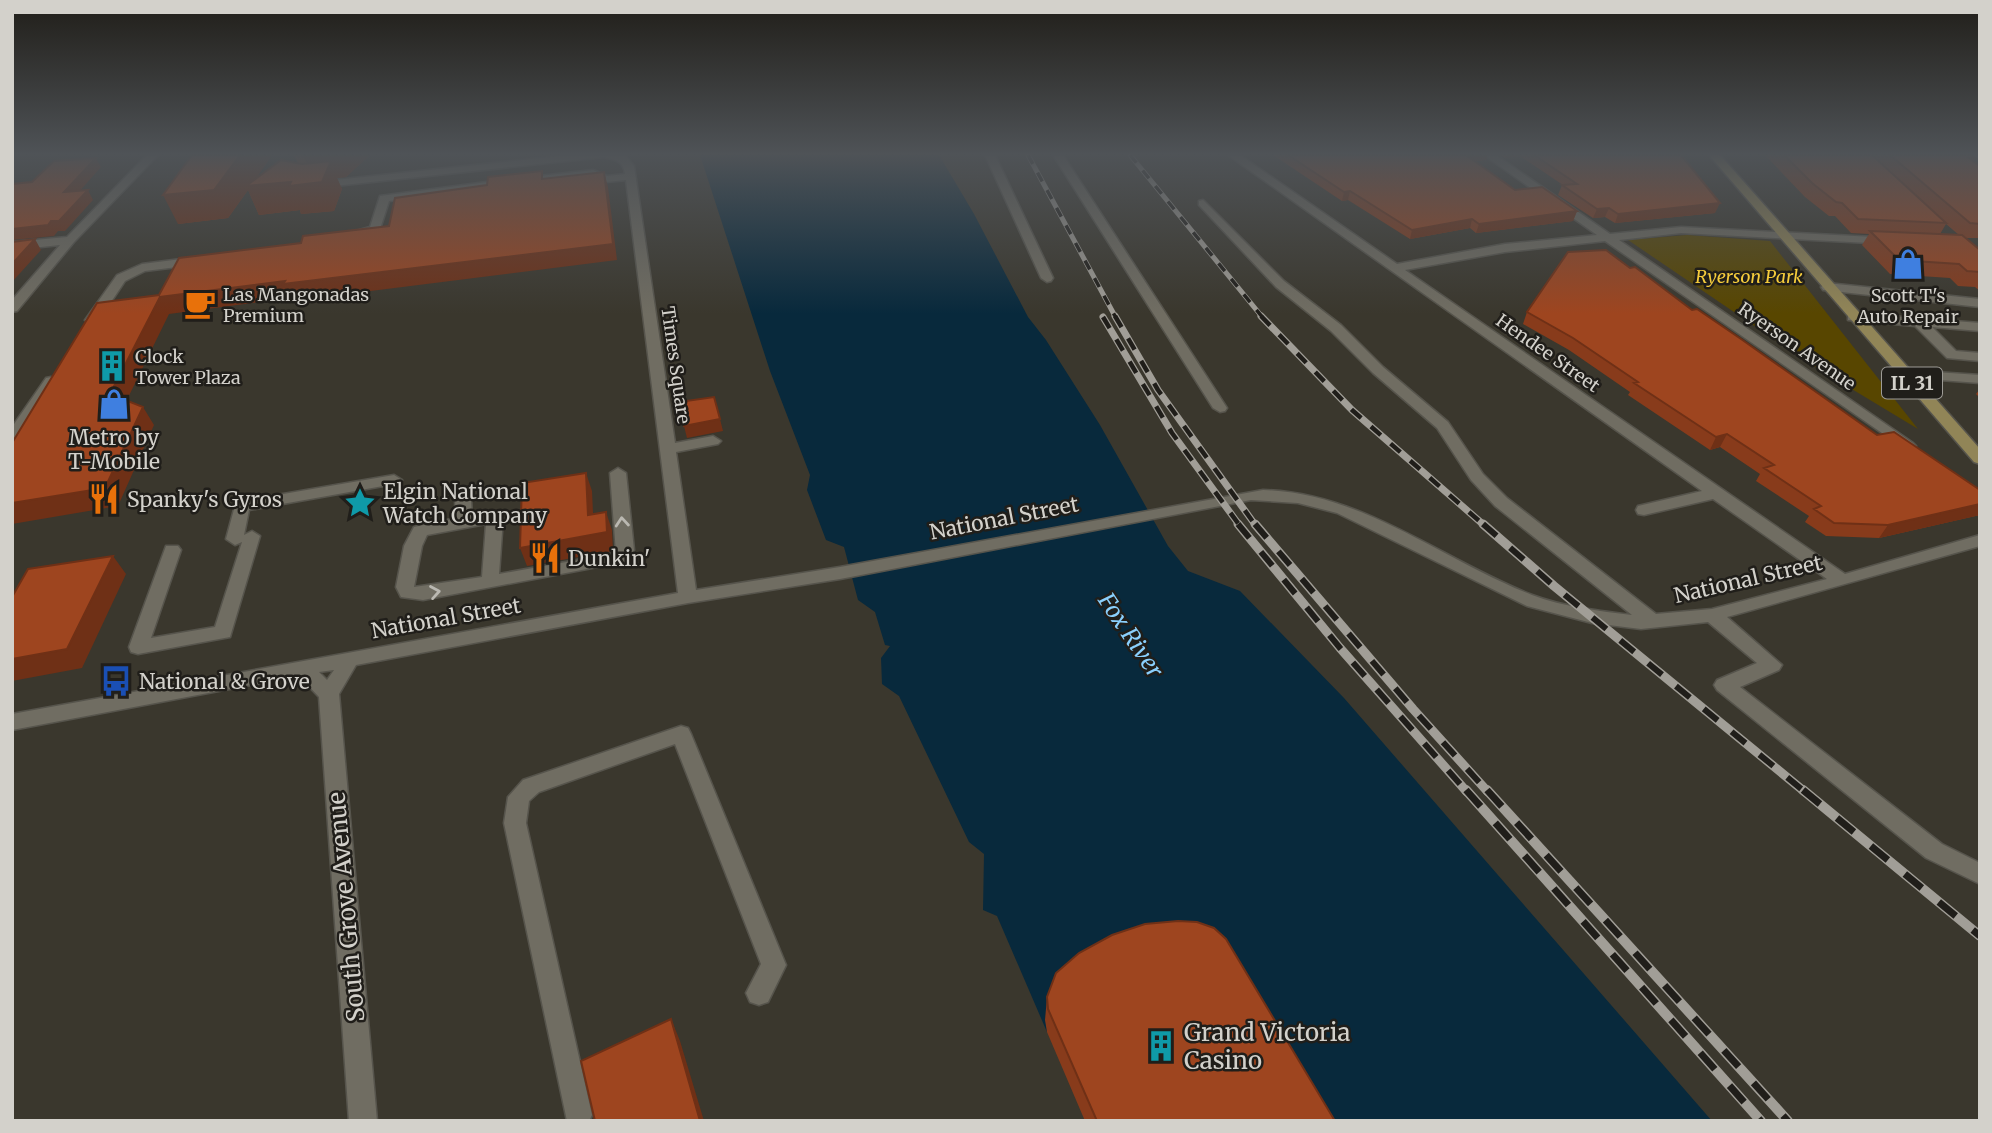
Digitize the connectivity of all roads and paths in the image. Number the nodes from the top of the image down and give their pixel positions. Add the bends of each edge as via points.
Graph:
1 (102, 208) edge
2 (381, 208) edge
3 (635, 208) edge
4 (1015, 208) edge
5 (1092, 208) edge
6 (1208, 208) edge
7 (1308, 208) edge
8 (1566, 208) edge
9 (1759, 208) edge
10 (347, 234) edge
11 (1782, 235) junction
12 (1608, 237) junction
13 (71, 240) junction
14 (1902, 241) edge
15 (12, 246) edge
16 (209, 260) edge
17 (1393, 268) junction
18 (1047, 278) dead end
19 (1827, 287) junction
20 (1980, 303) edge
21 (12, 308) edge
22 (1853, 317) junction
23 (1919, 322) junction
24 (1980, 327) edge
25 (85, 330) edge
26 (1980, 357) edge
27 (56, 372) edge
28 (1904, 374) junction
29 (1980, 379) edge
30 (1220, 408) dead end
31 (12, 439) edge
32 (713, 441) dead end
33 (668, 449) junction
34 (1924, 458) edge
35 (1980, 459) edge
36 (618, 473) dead end
37 (394, 480) dead end
38 (1715, 493) junction
39 (463, 500) dead end
40 (1644, 510) dead end
41 (464, 522) junction
42 (1980, 540) edge
43 (172, 550) dead end
44 (1842, 581) junction
45 (490, 582) junction
46 (688, 597) junction
47 (1712, 615) junction
48 (1652, 621) junction
49 (350, 659) junction
50 (303, 668) junction
51 (330, 694) junction
52 (12, 722) edge
53 (1980, 874) edge
54 (759, 993) dead end
55 (578, 1115) dead end
56 (363, 1121) edge

1 - 13 street
2 - 10 street via 375,230
3 - 33 street, Times Square
4 - 18 street
5 - 30 street
6 - 48 street via 1280,284 1443,425 1477,477 1501,502
7 - 17 street, Hendee Street
8 - 12 street, Ryerson Avenue
9 - 11 main road, IL 31
11 - 12 street via 1698,229
11 - 14 street
11 - 19 main road, IL 31
12 - 17 street via 1505,248
12 - 34 street, Ryerson Avenue
13 - 15 street
13 - 21 street
16 - 25 street via 142,268 121,278
17 - 38 street, Hendee Street
19 - 20 street
19 - 22 main road, IL 31
22 - 23 street
22 - 28 main road, IL 31
23 - 24 street
23 - 26 street via 1952,355
27 - 31 street
28 - 29 street
28 - 35 main road, IL 31
32 - 33 street
33 - 46 street, Times Square
45 -> 36 street via 623,557
37 - 43 street via 242,506 244,538 223,632 138,647
38 - 40 street
38 - 44 street, Hendee Street
39 - 41 street
41 - 45 street via 495,518
41 -> 45 street via 419,531 407,593
42 - 44 street, National Street
44 - 47 street, National Street
46 - 48 street, National Street via 1251,495 1288,494 1343,509 1527,600 1592,617
46 - 49 street, National Street
47 - 48 street, National Street
47 - 53 street via 1772,665 1724,685 1934,851
49 - 50 street, National Street
49 - 51 street
50 - 51 street
50 - 52 street, National Street
51 - 56 street, South Grove Avenue
54 - 55 street via 774,965 681,734 531,786 519,797 515,823

